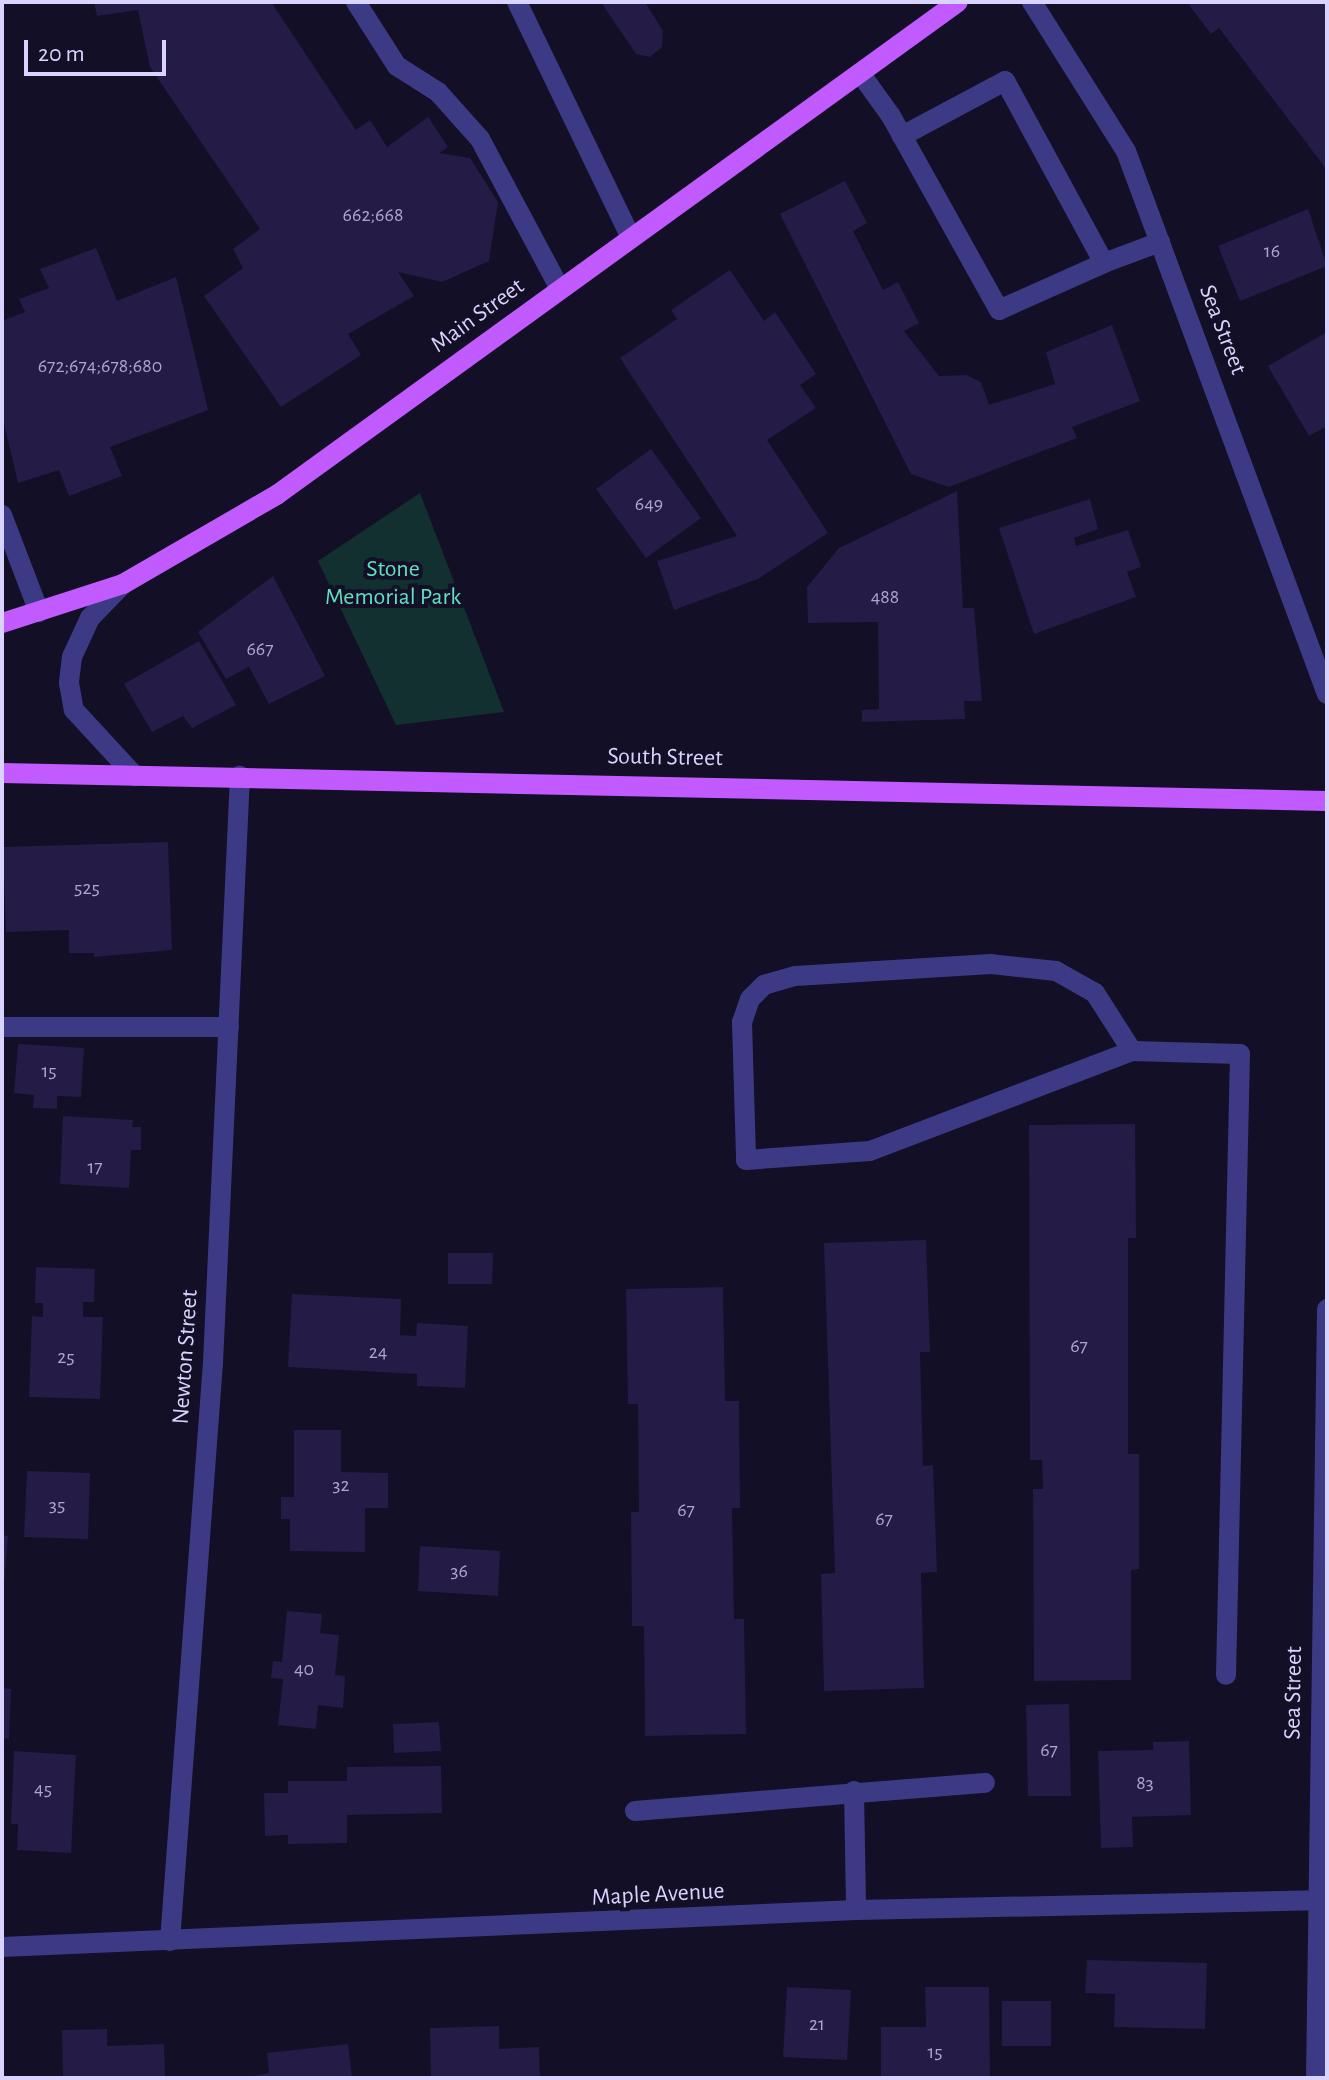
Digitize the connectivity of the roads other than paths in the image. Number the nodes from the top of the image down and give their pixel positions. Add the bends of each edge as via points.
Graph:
1 (356, 2) edge
2 (517, 2) edge
3 (958, 2) edge
4 (1032, 2) edge
5 (860, 73) junction
6 (902, 136) junction
7 (631, 238) junction
8 (1160, 242) junction
9 (1104, 263) junction
10 (560, 289) junction
11 (2, 515) edge
12 (123, 584) junction
13 (39, 612) junction
14 (2, 623) edge
15 (1327, 694) edge
16 (2, 773) edge
17 (135, 776) junction
18 (240, 776) junction
19 (1327, 801) edge
20 (2, 1027) edge
21 (229, 1027) junction
22 (1132, 1051) junction
23 (1327, 1309) edge
24 (1226, 1675) dead end
25 (985, 1783) dead end
26 (854, 1791) junction
27 (635, 1811) dead end
28 (1316, 1900) junction
29 (856, 1910) junction
30 (170, 1941) junction
31 (2, 1947) edge
32 (1322, 2020) edge
33 (1316, 2078) edge

1 - 10 street via 397,66 438,92 480,139
2 - 7 street
3 - 5 main road, Main Street
4 - 8 street, Sea Street via 1126,151
5 - 6 street
5 - 7 main road, Main Street
6 - 9 street via 999,310
6 - 9 street via 1005,81
7 - 10 main road, Main Street
8 - 9 street
8 - 15 street, Sea Street
10 - 12 main road, Main Street via 278,494
11 - 13 street
12 - 13 main road, Main Street
12 - 17 street via 90,618 72,657 69,683 74,710
13 - 14 main road, Main Street
16 - 17 main road, South Street
17 - 18 main road, South Street
18 - 19 main road, South Street
18 - 21 street, Newton Street
20 - 21 street
21 - 30 street, Newton Street via 213,1363
22 - 22 street via 870,1151 746,1160 742,1022 750,999 774,982 795,976 991,964 1056,971 1095,993
22 - 24 street via 1240,1054
23 - 28 street, Sea Street
25 - 26 street
26 - 27 street
26 - 29 street
28 - 29 street, Maple Avenue
28 - 32 street, Sea Street
29 - 30 street, Maple Avenue
30 - 31 street, Maple Avenue
32 - 33 street, Sea Street

